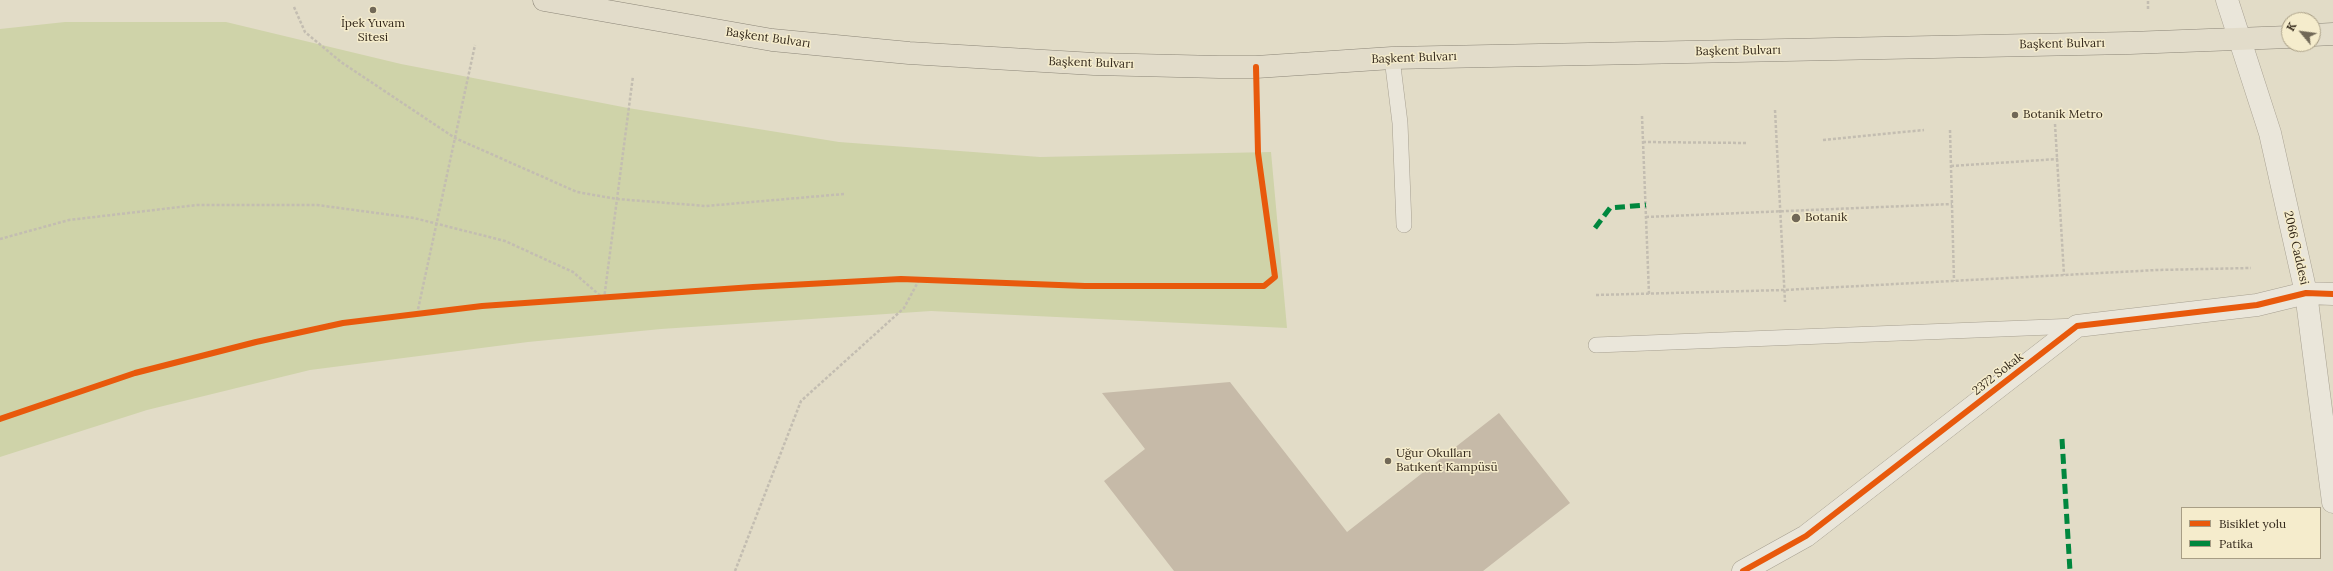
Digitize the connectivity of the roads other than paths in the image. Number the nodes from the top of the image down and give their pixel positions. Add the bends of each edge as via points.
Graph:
1 (544, 0) edge
2 (2227, 0) edge
3 (2333, 34) edge
4 (2321, 35) edge
5 (2281, 37) edge
6 (2238, 40) junction
7 (1392, 58) junction
8 (1404, 225) dead end
9 (2306, 293) junction
10 (2333, 294) edge
11 (2077, 326) junction
12 (1596, 345) dead end
13 (2333, 502) edge
14 (1743, 571) edge

1 - 7 main road, Başkent Bulvarı via 772,40 909,54 1094,64 1219,67
2 - 6 street, 2066 Caddesi
3 - 4 main road
5 - 6 main road, Başkent Bulvarı
6 - 7 main road, Başkent Bulvarı
6 - 9 street, 2066 Caddesi via 2270,133
7 - 8 lane via 1400,123
9 - 10 street
9 - 11 street via 2257,305
9 - 13 street, 2066 Caddesi
11 - 12 lane
11 - 14 street, 2372 Sokak via 1806,536

